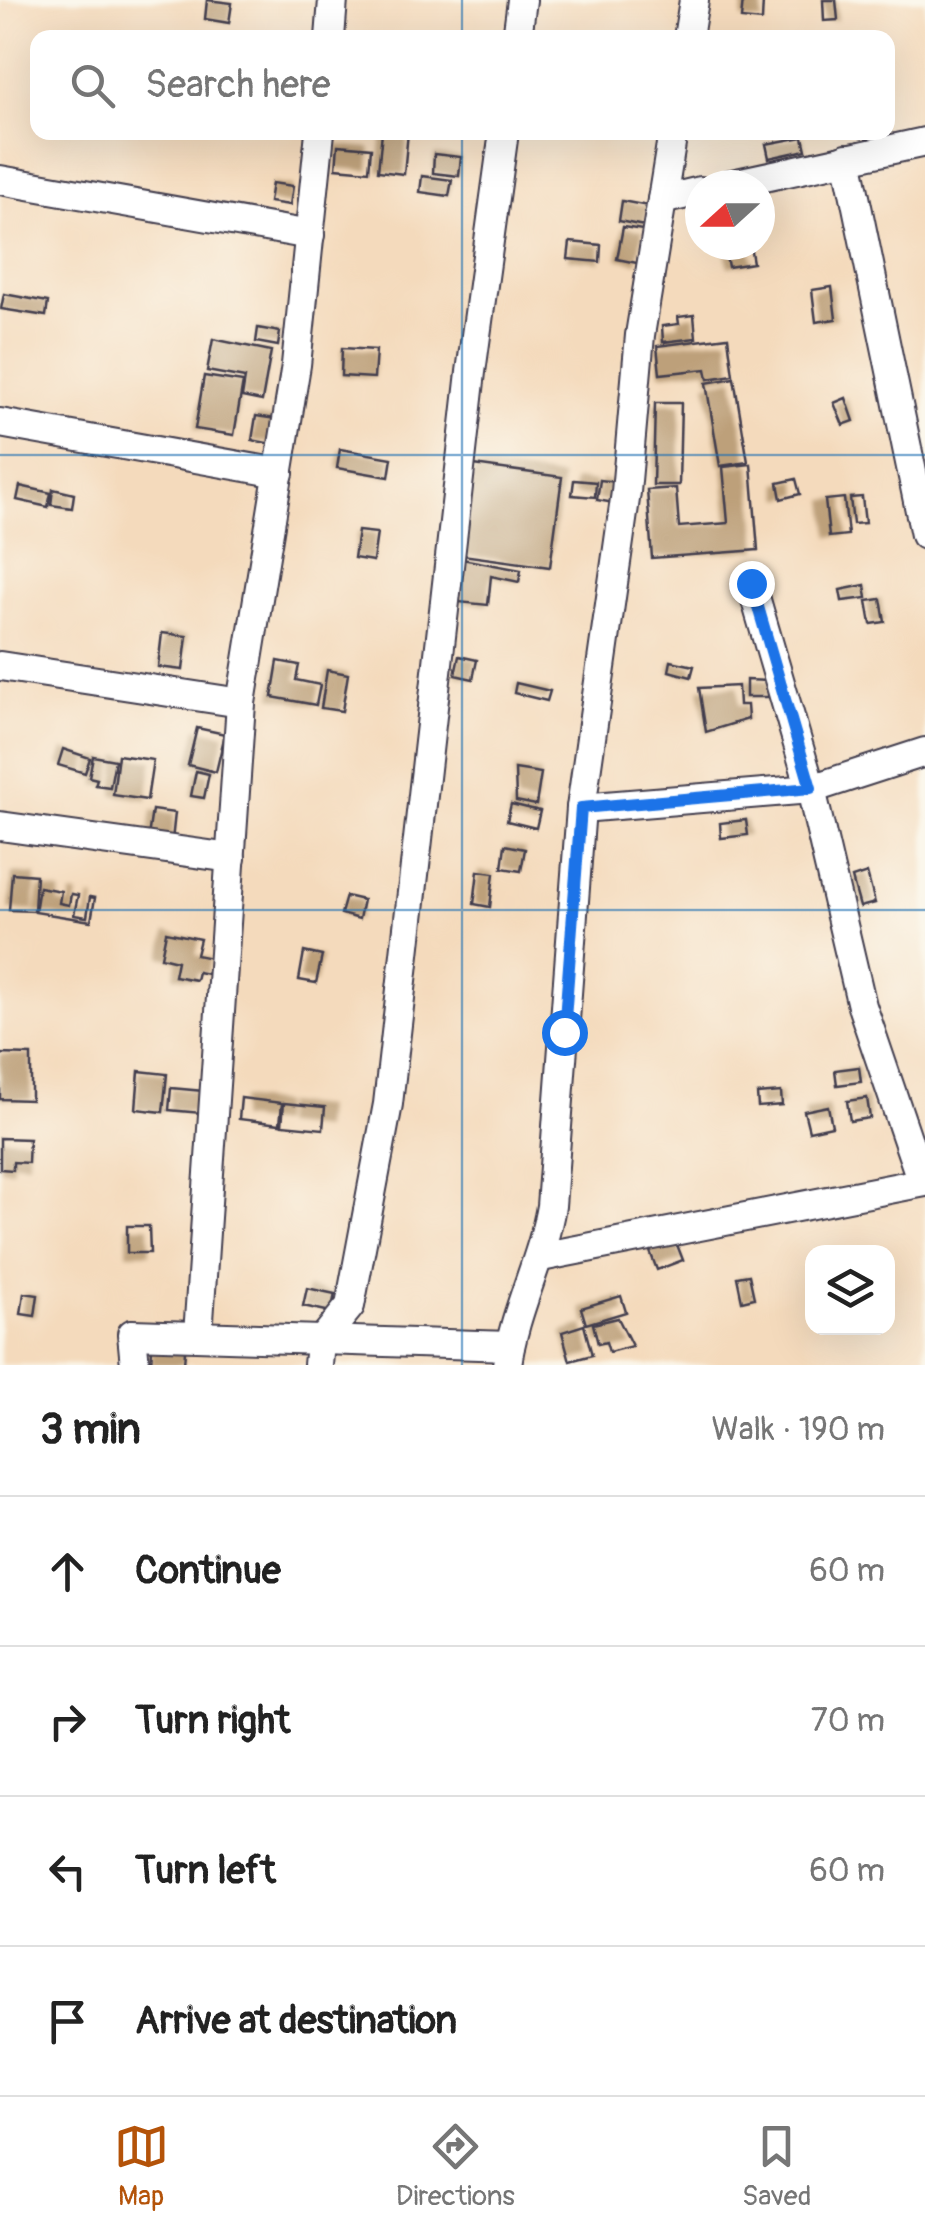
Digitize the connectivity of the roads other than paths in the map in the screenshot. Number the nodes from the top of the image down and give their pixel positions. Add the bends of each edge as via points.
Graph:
1 (333, 0) edge
2 (522, 0) edge
3 (694, 0) edge
4 (331, 30) edge
5 (518, 30) edge
6 (689, 30) edge
7 (319, 140) edge
8 (503, 140) edge
9 (672, 140) edge
10 (925, 142) edge
11 (847, 158) junction
12 (775, 174) edge
13 (0, 180) edge
14 (685, 195) edge
15 (662, 200) junction
16 (310, 234) junction
17 (0, 424) edge
18 (279, 473) junction
19 (925, 535) edge
20 (751, 583) dead end
21 (0, 666) edge
22 (242, 703) junction
23 (925, 752) edge
24 (811, 788) junction
25 (581, 808) junction
26 (0, 826) edge
27 (230, 858) junction
28 (924, 1182) edge
29 (541, 1257) junction
30 (198, 1334) junction
31 (319, 1354) edge
32 (508, 1356) edge
33 (136, 1365) edge

1 - 4 street
2 - 5 street
3 - 6 street
7 - 16 street
8 - 31 street via 388,1104 350,1306
9 - 15 street
10 - 11 street
11 - 12 street
11 - 19 street
13 - 16 street
14 - 15 street
15 - 25 street
16 - 18 street
17 - 18 street
18 - 22 street
20 - 24 street
21 - 22 street
22 - 27 street
23 - 24 street
24 - 25 street
24 - 28 street via 862,1006
25 - 29 street via 551,1206
26 - 27 street
27 - 30 street
28 - 29 street
29 - 32 street
30 - 31 street
30 - 33 street via 132,1334
31 - 32 street

